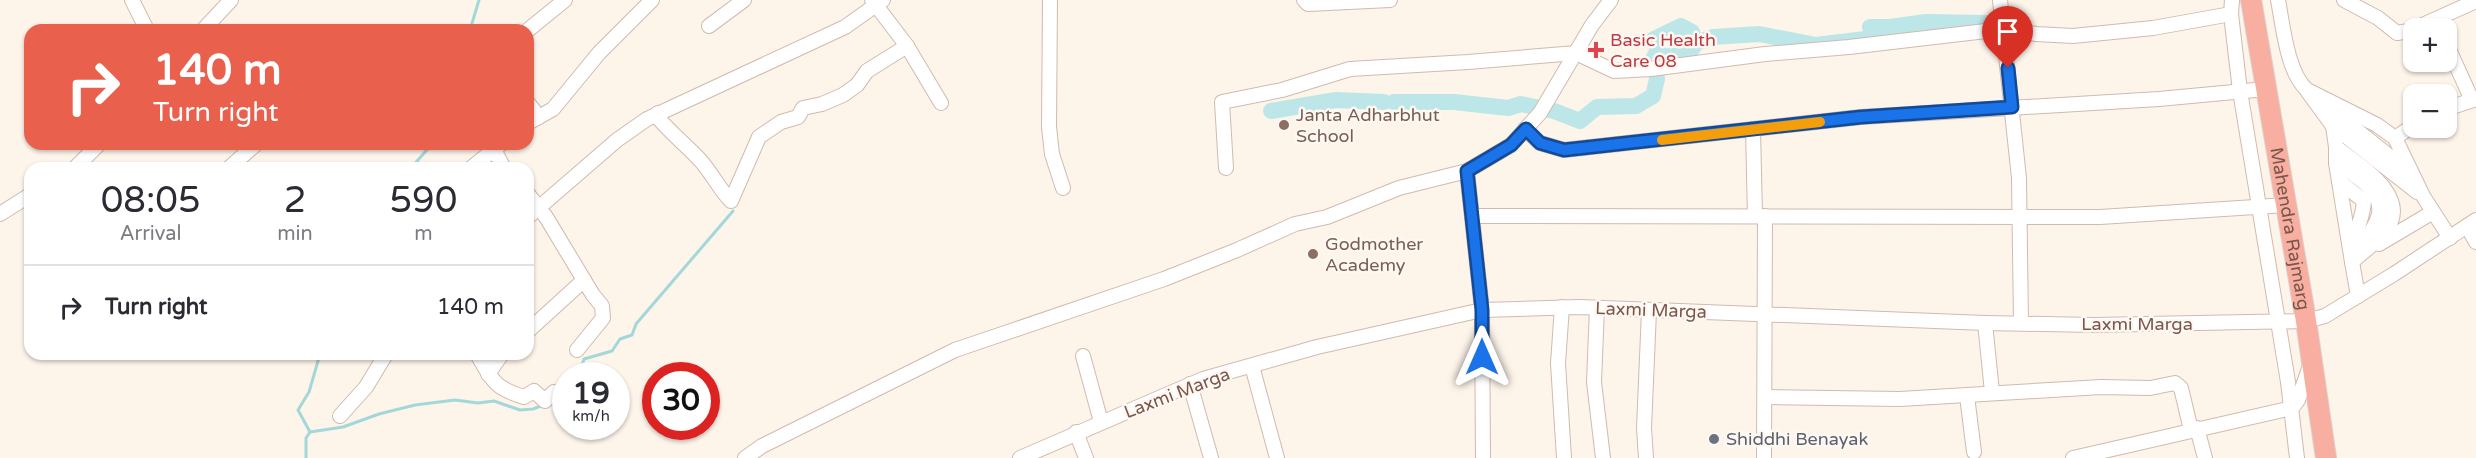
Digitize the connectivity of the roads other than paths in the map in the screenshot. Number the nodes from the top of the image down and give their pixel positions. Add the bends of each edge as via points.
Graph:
1 (132, 0) edge
2 (231, 0) edge
3 (565, 0) edge
4 (652, 0) edge
5 (744, 0) edge
6 (1050, 0) edge
7 (1304, 0) edge
8 (1390, 0) edge
9 (1611, 0) edge
10 (2000, 0) edge
11 (2251, 0) edge
12 (2278, 0) edge
13 (2344, 0) edge
14 (2476, 1) edge
15 (877, 2) edge
16 (2232, 7) edge
17 (2448, 18) edge
18 (144, 24) edge
19 (209, 24) edge
20 (534, 25) edge
21 (709, 26) dead end
22 (2003, 29) junction
23 (2403, 32) edge
24 (907, 46) junction
25 (1576, 52) junction
26 (2457, 66) edge
27 (2266, 89) junction
28 (2307, 90) junction
29 (2240, 91) junction
30 (2474, 100) edge
31 (940, 103) dead end
32 (2457, 105) edge
33 (2012, 107) junction
34 (658, 113) junction
35 (534, 120) edge
36 (2333, 126) junction
37 (1526, 129) junction
38 (1753, 129) junction
39 (2403, 133) edge
40 (2395, 138) junction
41 (2336, 147) junction
42 (93, 150) edge
43 (249, 150) edge
44 (494, 150) edge
45 (81, 162) edge
46 (236, 162) edge
47 (479, 162) edge
48 (2336, 163) junction
49 (1226, 168) dead end
50 (1467, 171) junction
51 (2409, 172) junction
52 (2338, 181) junction
53 (1063, 188) dead end
54 (2423, 196) junction
55 (24, 199) edge
56 (534, 201) edge
57 (2286, 205) junction
58 (539, 207) junction
59 (2259, 208) junction
60 (534, 212) edge
61 (2433, 212) junction
62 (0, 214) edge
63 (1472, 216) junction
64 (1760, 216) junction
65 (2020, 216) junction
66 (2471, 223) edge
67 (2451, 238) junction
68 (2476, 242) edge
69 (2352, 262) junction
70 (584, 280) junction
71 (2358, 296) junction
72 (1562, 307) junction
73 (1597, 308) junction
74 (1482, 310) junction
75 (1649, 311) junction
76 (1765, 314) junction
77 (2307, 321) junction
78 (2277, 322) junction
79 (1985, 323) junction
80 (2021, 323) junction
81 (534, 325) edge
82 (577, 350) dead end
83 (1083, 356) dead end
84 (382, 360) edge
85 (480, 360) edge
86 (498, 360) edge
87 (2312, 361) junction
88 (1252, 366) junction
89 (488, 374) junction
90 (1190, 384) junction
91 (1992, 392) junction
92 (552, 394) edge
93 (1967, 396) junction
94 (1765, 397) junction
95 (2292, 408) junction
96 (340, 416) dead end
97 (1101, 422) junction
98 (2194, 429) junction
99 (1076, 432) junction
100 (1974, 452) dead end
101 (745, 458) edge
102 (1020, 458) edge
103 (1086, 458) edge
104 (1211, 458) edge
105 (1276, 458) edge
106 (1483, 458) edge
107 (1564, 458) edge
108 (1603, 458) edge
109 (1646, 458) edge
110 (1764, 458) edge
111 (2073, 458) edge
112 (2205, 458) edge
113 (2297, 458) edge
114 (2326, 458) edge

1 - 18 street
2 - 19 street
3 - 20 street
4 - 35 street via 598,53 552,109
5 - 21 street
6 - 53 street via 1049,127 1052,154
7 - 8 street via 1308,4
9 - 25 street
10 - 22 street
11 - 27 highway, Mahendra Rajmarg
12 - 28 street via 2289,53
13 - 23 street via 2397,33
14 - 17 street
15 - 24 street
15 - 34 street via 845,27
16 - 22 street via 2153,28 2073,36
16 - 29 street
22 - 25 street via 1614,71
22 - 33 street
24 - 31 street
24 - 34 street via 867,71 843,95 803,108 798,117 781,122 759,137 731,201
25 - 37 street
25 - 49 street via 1350,69 1282,90 1230,99 1222,102
26 - 30 street
27 - 29 street
27 - 57 highway, Mahendra Rajmarg
28 - 36 street
28 - 40 street
28 - 51 street
29 - 33 street
29 - 59 street
30 - 32 street
33 - 38 street
33 - 65 street
34 - 58 street via 617,140
36 - 41 street
36 - 54 street
37 - 38 street via 1540,143 1564,150
37 - 50 street via 1511,145
38 - 64 street
39 - 40 street
40 - 51 street
41 - 48 street
41 - 69 street via 2377,178 2389,195 2393,214 2385,232
42 - 45 street
43 - 46 street
44 - 47 street
48 - 52 street
48 - 69 street via 2372,189 2378,203 2378,218
50 - 63 street
50 - 101 street via 1399,188 1328,217 1295,224 1164,279 955,350
51 - 54 street
52 - 69 street
52 - 69 street via 2364,201 2363,217 2354,234
54 - 61 street
55 - 62 street
56 - 58 street
57 - 59 street
57 - 77 highway, Mahendra Rajmarg
58 - 60 street
58 - 70 street
59 - 65 street via 2100,217
59 - 78 street
61 - 67 street
61 - 69 street
63 - 64 street
63 - 74 street
64 - 65 street
64 - 76 street
65 - 80 street
66 - 67 street, Laxmi Marga
66 - 68 street
67 - 71 street, Laxmi Marga
69 - 71 street
70 - 81 street
70 - 82 street via 602,306 603,318
71 - 77 street, Laxmi Marga via 2325,316
72 - 73 street, Laxmi Marga
72 - 74 street, Laxmi Marga
72 - 107 street via 1558,363
73 - 75 street, Laxmi Marga
73 - 108 street via 1594,382
74 - 88 street, Laxmi Marga via 1317,347
74 - 106 street
75 - 76 street, Laxmi Marga
75 - 109 street
76 - 79 street, Laxmi Marga
76 - 94 street
77 - 78 street, Laxmi Marga
77 - 87 highway, Mahendra Rajmarg
78 - 80 street, Laxmi Marga
78 - 95 street
79 - 80 street, Laxmi Marga
79 - 91 street
83 - 97 street
84 - 96 street via 366,387
85 - 89 street
86 - 89 street
87 - 95 street
87 - 114 highway, Mahendra Rajmarg
88 - 90 street, Laxmi Marga
88 - 105 street
89 - 92 street via 502,391 524,397 534,392 545,401
90 - 97 street, Laxmi Marga
90 - 104 street
91 - 93 street
91 - 98 street via 2150,388 2175,383 2181,388
93 - 94 street
93 - 100 street
94 - 110 street
95 - 98 street
95 - 113 street
97 - 99 street, Laxmi Marga
98 - 111 street
98 - 112 street
99 - 102 street, Laxmi Marga
99 - 103 street

